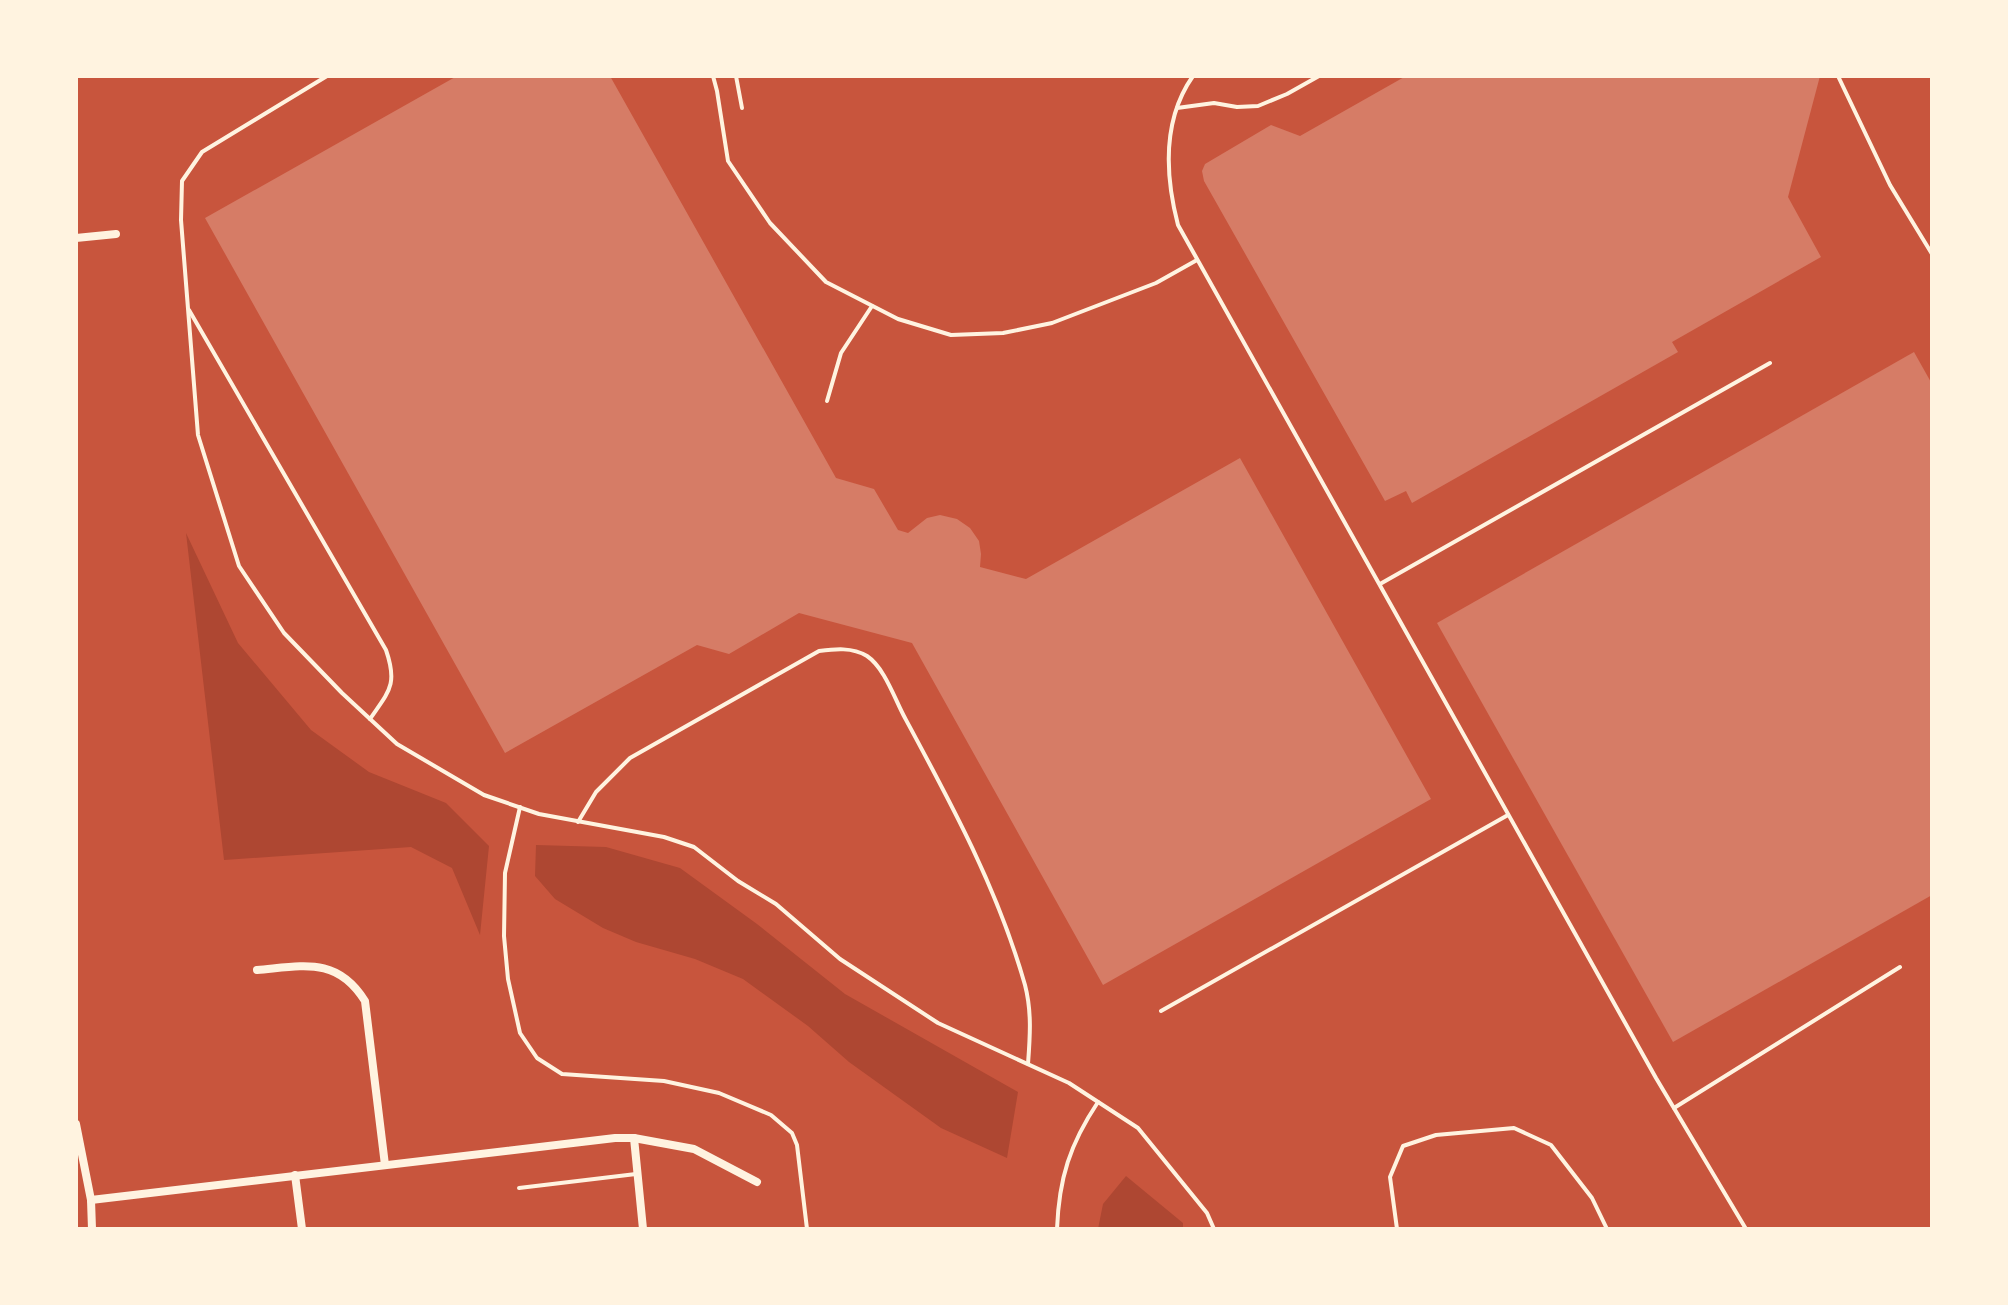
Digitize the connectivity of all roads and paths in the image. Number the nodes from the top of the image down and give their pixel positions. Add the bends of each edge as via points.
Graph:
1 (327, 76) edge
2 (713, 76) edge
3 (736, 76) edge
4 (1193, 76) edge
5 (1319, 76) edge
6 (1838, 76) edge
7 (742, 108) dead end
8 (1177, 108) junction
9 (116, 234) dead end
10 (76, 238) edge
11 (1932, 254) edge
12 (1197, 260) junction
13 (872, 306) junction
14 (188, 308) junction
15 (1770, 363) dead end
16 (827, 401) dead end
17 (1380, 584) junction
18 (370, 719) junction
19 (520, 807) junction
20 (1508, 815) junction
21 (578, 822) junction
22 (1900, 967) dead end
23 (257, 970) dead end
24 (1161, 1011) dead end
25 (1028, 1064) junction
26 (1098, 1102) junction
27 (1674, 1108) junction
28 (76, 1124) edge
29 (634, 1138) junction
30 (385, 1165) junction
31 (636, 1174) junction
32 (295, 1175) junction
33 (757, 1182) dead end
34 (519, 1188) dead end
35 (91, 1200) junction
36 (92, 1229) edge
37 (302, 1229) edge
38 (643, 1229) edge
39 (807, 1229) edge
40 (1057, 1229) edge
41 (1214, 1229) edge
42 (1397, 1229) edge
43 (1607, 1229) edge
44 (1746, 1229) edge

1 - 14 lane via 202,152 182,181
2 - 13 lane via 728,161 770,223 826,282
3 - 7 lane
4 - 8 lane
5 - 8 lane via 1258,106 1214,103
6 - 11 lane via 1890,185
8 - 12 lane via 1167,146 1170,195 1178,225
9 - 10 street
12 - 13 lane via 1156,283 1052,323 1003,333 951,335
12 - 17 lane
13 - 16 lane via 841,353
14 - 18 lane via 198,435 239,566 284,633
14 - 18 lane via 386,650 393,672 389,690
15 - 17 lane
17 - 20 lane
18 - 19 lane via 397,744 484,795
19 - 21 lane
19 - 39 lane via 505,873 504,936 520,1033 537,1058 562,1074 664,1081 719,1093 771,1115 792,1133 797,1145
20 - 24 lane
20 - 27 lane
21 - 25 lane via 694,847 776,904 852,967 938,1023
21 - 25 lane via 596,792 630,758 819,651 844,648 867,656 947,795 992,890 1026,988 1031,1022
22 - 27 lane
23 - 30 street via 315,966 338,971 354,984 365,1001
25 - 26 lane
26 - 40 lane via 1067,1159
26 - 41 lane via 1138,1128 1207,1213
27 - 44 lane
28 - 35 street
29 - 30 street
29 - 31 street
29 - 33 street via 694,1149
30 - 32 street
31 - 34 lane
31 - 38 street
32 - 35 street
32 - 37 street
35 - 36 street
42 - 43 lane via 1390,1177 1403,1146 1436,1135 1514,1128 1551,1145 1592,1198

